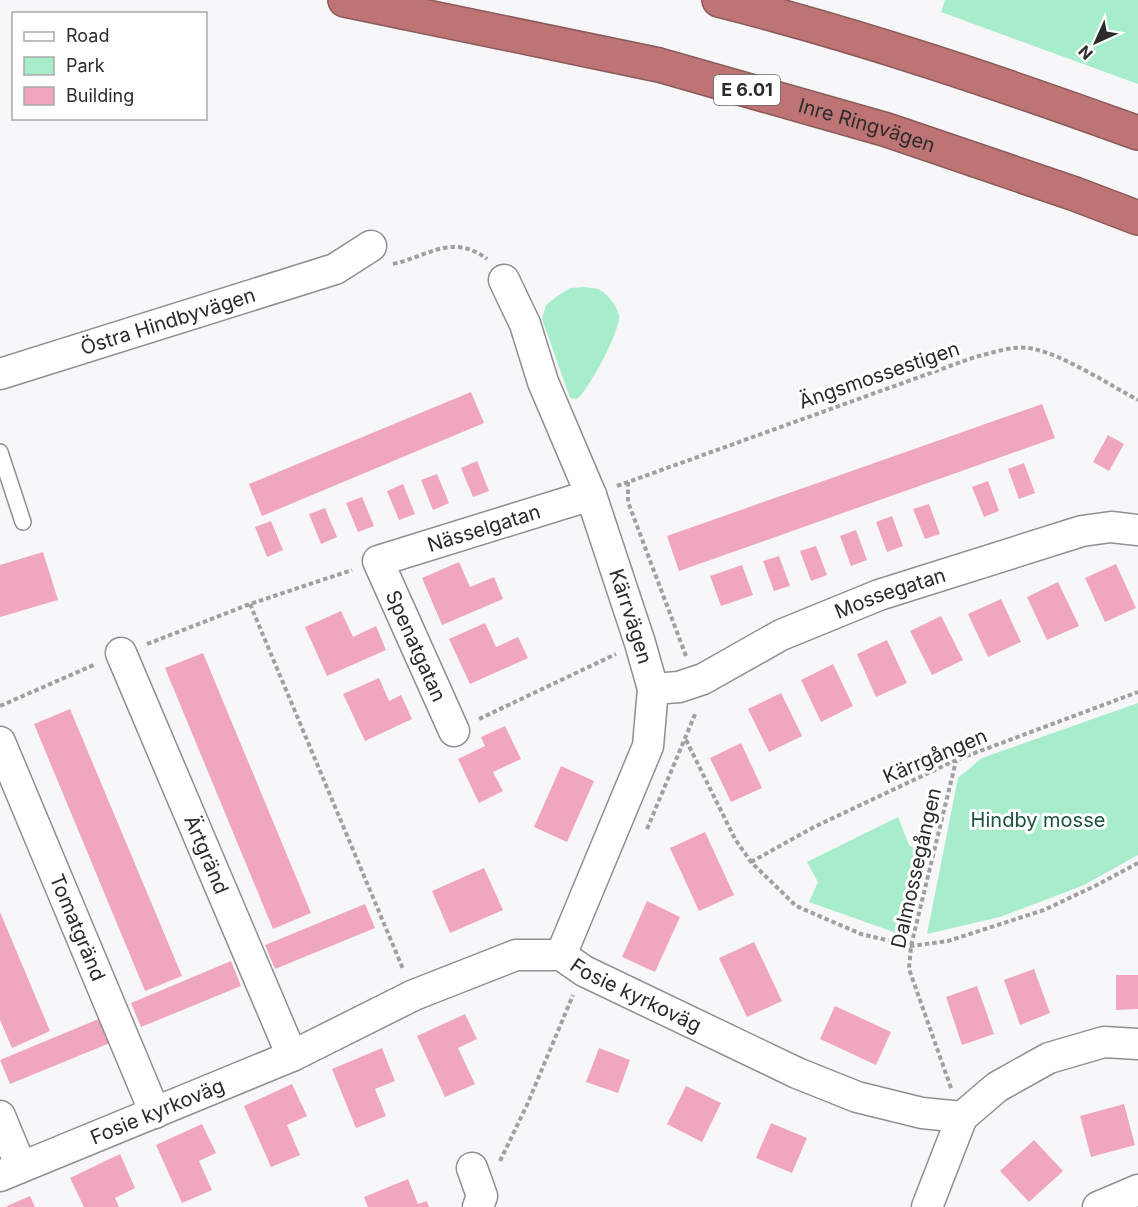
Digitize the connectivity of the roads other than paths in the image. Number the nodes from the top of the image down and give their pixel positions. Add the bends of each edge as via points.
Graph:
1 (345, 0) edge
2 (719, 0) edge
3 (1138, 133) edge
4 (1138, 218) edge
5 (377, 256) road end
6 (504, 280) road end
7 (0, 374) edge
8 (0, 452) edge
9 (591, 495) junction
10 (22, 522) dead end
11 (1138, 530) edge
12 (378, 561) joint
13 (121, 653) road end
14 (653, 689) junction
15 (454, 731) road end
16 (0, 742) edge
17 (561, 955) junction
18 (1138, 1044) edge
19 (292, 1056) junction
20 (155, 1113) junction
21 (0, 1116) edge
22 (962, 1117) junction
23 (472, 1168) dead end
24 (11, 1171) edge
25 (1138, 1190) edge
26 (478, 1207) edge
27 (927, 1207) edge
28 (1098, 1207) edge

1 - 4 highway, Inre Ringvägen / E 6.01 via 659,65 887,130
2 - 3 highway via 963,71
5 - 7 street, Östra Hindbyvägen
6 - 9 street, Kärrvägen
8 - 10 lane
9 - 12 street, Nässelgatan
9 - 14 street, Kärrvägen
11 - 14 street, Mossegatan via 1111,527 1082,531 879,595 781,635 704,679 679,687
12 - 15 street, Spenatgatan
13 - 19 street, Ärtgränd
14 - 17 street, Kärrvägen via 648,746
16 - 20 street, Tomatgränd
17 - 19 street, Fosie kyrkoväg via 516,955 414,995
17 - 22 street, Fosie kyrkoväg via 594,976 807,1077 867,1099 922,1113
18 - 22 street via 1104,1042 1049,1058 997,1087
19 - 20 street, Fosie kyrkoväg
20 - 24 street, Fosie kyrkoväg
21 - 24 street
22 - 27 street
23 - 26 street via 482,1196
25 - 28 street

